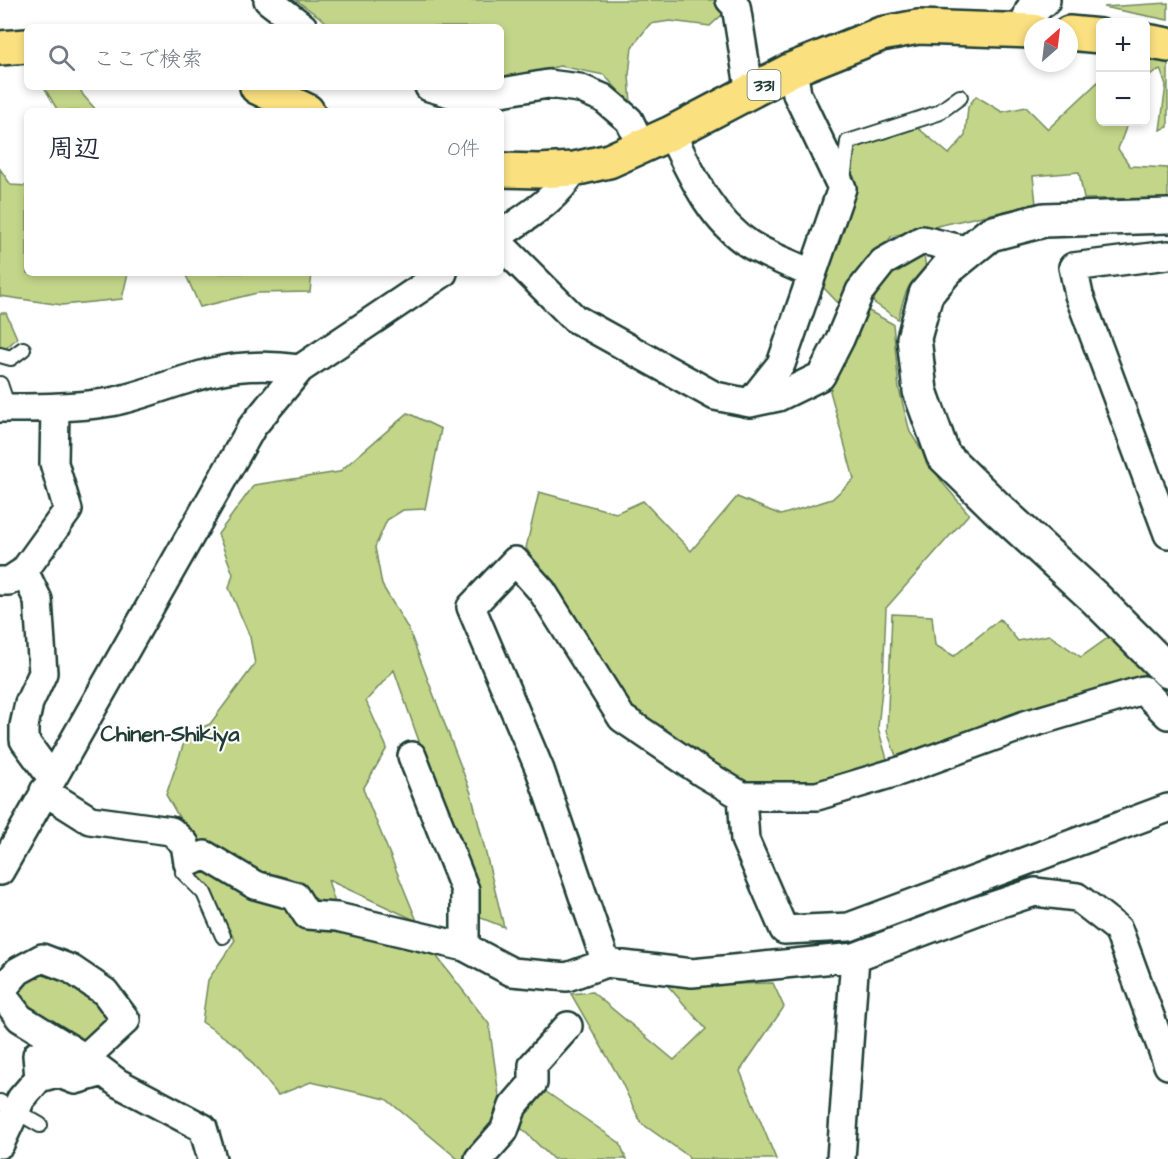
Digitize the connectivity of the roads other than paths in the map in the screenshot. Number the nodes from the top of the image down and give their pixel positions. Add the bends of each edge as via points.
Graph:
1 (268, 0) edge
2 (730, 0) edge
3 (1043, 0) edge
4 (1029, 18) edge
5 (299, 24) edge
6 (1024, 31) edge
7 (1078, 34) edge
8 (1096, 36) edge
9 (1150, 42) edge
10 (1168, 45) edge
11 (24, 46) edge
12 (0, 48) edge
13 (794, 69) junction
14 (262, 90) edge
15 (439, 90) edge
16 (750, 93) junction
17 (960, 97) dead end
18 (294, 108) edge
19 (656, 140) junction
20 (574, 169) junction
21 (504, 170) edge
22 (842, 188) junction
23 (1168, 216) edge
24 (504, 232) edge
25 (504, 248) edge
26 (970, 250) junction
27 (1168, 255) edge
28 (812, 274) junction
29 (439, 276) edge
30 (23, 349) dead end
31 (0, 355) edge
32 (300, 369) junction
33 (3, 400) edge
34 (750, 403) junction
35 (55, 408) junction
36 (1168, 534) edge
37 (12, 576) edge
38 (1168, 671) edge
39 (1168, 715) edge
40 (412, 756) dead end
41 (48, 785) junction
42 (742, 796) junction
43 (1168, 808) edge
44 (188, 863) junction
45 (0, 871) edge
46 (223, 936) dead end
47 (465, 947) junction
48 (855, 957) junction
49 (606, 963) junction
50 (0, 992) edge
51 (568, 1026) dead end
52 (85, 1059) junction
53 (1168, 1065) edge
54 (39, 1078) junction
55 (8, 1106) edge
56 (40, 1125) dead end
57 (0, 1144) edge
58 (212, 1159) edge
59 (479, 1159) edge
60 (841, 1159) edge

1 - 5 street
2 - 16 street via 736,6
3 - 4 street via 1035,4
6 - 13 highway, 331 via 918,27 881,34
7 - 8 highway
9 - 10 highway
11 - 12 highway
13 - 16 highway, 331
13 - 22 street via 797,94
14 - 18 highway
15 - 19 street via 467,98 548,84 579,88 603,98
16 - 19 highway, 331
17 - 22 lane via 938,113 848,142
19 - 20 highway, 331 via 609,161
19 - 28 street via 722,221 749,244
20 - 21 highway, 331
20 - 24 street via 544,205
22 - 28 street
23 - 26 street via 1044,220 990,234
25 - 34 street via 574,318 715,396
26 - 34 street via 922,240 883,262 860,291 821,376 778,397
26 - 38 street via 926,294 914,338 920,392 943,455
27 - 36 street via 1073,267 1079,295
28 - 34 street via 781,364
29 - 32 street
30 - 31 lane via 11,358
32 - 35 street via 270,365 213,371 112,402
32 - 41 street via 252,427
33 - 35 street
35 - 37 street via 54,463 68,510
37 - 41 street via 38,600 43,673 29,703 24,740
39 - 42 street via 1143,690 1025,725 900,771 817,796
40 - 47 street via 465,890
41 - 44 street via 90,820 171,831 185,844
41 - 45 street
42 - 43 street via 745,840 784,930 849,927
42 - 49 street via 622,718 542,591 515,561 471,608 540,770
44 - 46 lane via 183,872 204,893
44 - 47 street via 206,855 255,885 295,896 307,915 337,917
47 - 49 street via 512,972 567,977
48 - 49 street via 692,973
48 - 53 street via 1035,892 1077,897 1118,929
48 - 60 street
50 - 52 street via 20,1018
50 - 52 street via 18,971 42,958 71,969 105,992 126,1020
51 - 59 street via 534,1065 533,1083 513,1106 504,1131
52 - 54 street via 75,1080 57,1073
52 - 54 street via 37,1055
52 - 58 street via 118,1083 203,1128
54 - 55 street via 21,1099
55 - 56 lane
55 - 57 street

